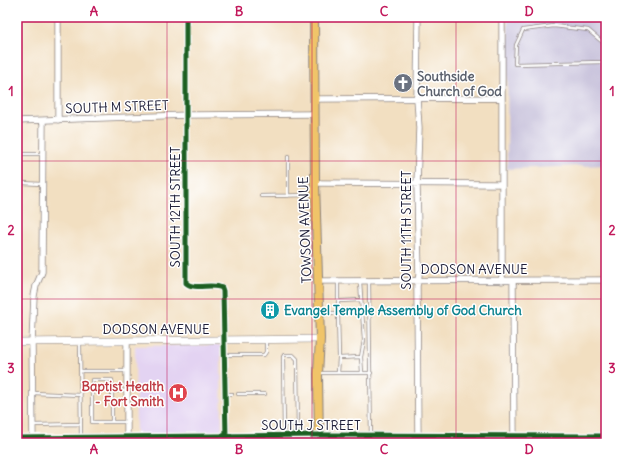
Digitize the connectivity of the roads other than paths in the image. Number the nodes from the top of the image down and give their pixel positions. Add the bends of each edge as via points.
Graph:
1 (58, 17) edge
2 (186, 17) edge
3 (314, 17) edge
4 (418, 17) edge
5 (502, 17) edge
6 (606, 45) edge
7 (606, 57) edge
8 (417, 98) junction
9 (501, 98) junction
10 (314, 99) junction
11 (314, 114) junction
12 (186, 115) junction
13 (58, 120) junction
14 (17, 121) edge
15 (43, 121) junction
16 (17, 154) edge
17 (43, 154) junction
18 (288, 157) dead end
19 (22, 164) dead end
20 (315, 183) junction
21 (42, 184) junction
22 (417, 184) junction
23 (501, 184) junction
24 (316, 195) junction
25 (262, 196) dead end
26 (288, 196) junction
27 (502, 280) junction
28 (606, 280) edge
29 (319, 281) junction
30 (338, 281) junction
31 (360, 281) junction
32 (369, 281) junction
33 (418, 281) junction
34 (513, 281) junction
35 (362, 300) junction
36 (339, 301) junction
37 (319, 313) junction
38 (338, 313) junction
39 (320, 339) junction
40 (266, 340) junction
41 (80, 341) junction
42 (127, 341) junction
43 (224, 341) junction
44 (17, 342) edge
45 (32, 342) junction
46 (224, 355) junction
47 (361, 357) junction
48 (339, 358) junction
49 (128, 370) junction
50 (80, 371) junction
51 (338, 373) junction
52 (362, 373) junction
53 (318, 374) junction
54 (370, 374) junction
55 (112, 391) junction
56 (128, 391) junction
57 (32, 393) junction
58 (225, 394) junction
59 (232, 394) dead end
60 (238, 394) dead end
61 (265, 394) dead end
62 (80, 395) junction
63 (112, 422) junction
64 (127, 422) junction
65 (80, 424) junction
66 (32, 425) junction
67 (284, 425) junction
68 (298, 425) junction
69 (284, 436) junction
70 (298, 436) junction
71 (371, 436) junction
72 (418, 436) junction
73 (514, 436) junction
74 (606, 436) edge
75 (17, 438) edge
76 (319, 439) edge
77 (32, 440) edge
78 (81, 440) edge
79 (94, 440) edge
80 (126, 440) junction
81 (140, 440) edge
82 (226, 440) edge
83 (371, 443) edge
84 (418, 443) edge
85 (514, 443) edge

1 - 13 street
2 - 12 street, SOUTH 12TH STREET
3 - 10 main road, TOWSON AVENUE
4 - 8 street, SOUTH 11TH STREET
5 - 9 street
6 - 7 lane via 588,30 554,26 523,30 516,45 515,64 603,62
8 - 9 street
8 - 10 street
8 - 22 street, SOUTH 11TH STREET
9 - 23 street
10 - 11 main road, TOWSON AVENUE
11 - 12 street, SOUTH M STREET
11 - 20 main road, TOWSON AVENUE
12 - 13 street, SOUTH M STREET
12 - 43 street, SOUTH 12TH STREET via 186,283 190,286 222,288
13 - 15 street, SOUTH M STREET
14 - 15 street, SOUTH M STREET
15 - 17 street
16 - 17 lane
17 - 21 street
18 - 26 lane
19 - 21 lane via 22,183
20 - 22 street
20 - 24 main road, TOWSON AVENUE
21 - 45 street via 42,272 34,292
22 - 23 street
22 - 33 street, SOUTH 11TH STREET
23 - 27 street
24 - 26 lane
24 - 29 main road, TOWSON AVENUE
25 - 26 lane
27 - 33 street, DODSON AVENUE
27 - 34 street, DODSON AVENUE
28 - 34 street, DODSON AVENUE
29 - 30 street, DODSON AVENUE
29 - 37 main road, TOWSON AVENUE
30 - 31 street, DODSON AVENUE
30 - 36 lane
31 - 32 street, DODSON AVENUE
31 - 35 lane
32 - 33 street, DODSON AVENUE
32 - 54 lane
33 - 72 street, SOUTH 11TH STREET
34 - 73 street
35 - 36 lane
35 - 47 lane via 364,340
36 - 38 lane
37 - 38 lane
37 - 39 main road, TOWSON AVENUE
38 - 48 lane
39 - 40 street, DODSON AVENUE
39 - 53 main road, TOWSON AVENUE
40 - 43 street, DODSON AVENUE
40 - 46 lane via 266,352 263,355
41 - 42 street, DODSON AVENUE
41 - 45 street, DODSON AVENUE
41 - 50 lane
42 - 43 street, DODSON AVENUE
42 - 49 street
43 - 46 street, SOUTH 12TH STREET
44 - 45 street, DODSON AVENUE
45 - 57 street
46 - 58 street, SOUTH 12TH STREET
47 - 48 lane
47 - 52 lane
48 - 51 lane
49 - 50 lane
49 - 56 street
50 - 62 lane
51 - 52 lane
51 - 53 lane
52 - 54 lane
53 - 76 main road, TOWSON AVENUE
54 - 71 lane
55 - 56 lane
55 - 63 lane
55 - 63 lane via 112,380 92,380 92,422
56 - 64 street
57 - 62 lane
57 - 66 street
58 - 59 lane
58 - 82 street, SOUTH 12TH STREET
60 - 61 lane
62 - 65 lane
63 - 64 lane
64 - 80 street
65 - 66 lane
65 - 78 lane
66 - 77 street
67 - 68 lane
67 - 68 lane via 283,357 293,355 297,359
67 - 69 lane
68 - 70 lane
69 - 70 street, SOUTH J STREET
69 - 82 street, SOUTH J STREET
70 - 76 street, SOUTH J STREET
71 - 72 street, SOUTH J STREET
71 - 76 street, SOUTH J STREET
71 - 83 lane
72 - 73 street, SOUTH J STREET
72 - 84 street, SOUTH 11TH STREET
73 - 74 street, SOUTH J STREET
73 - 85 street
75 - 77 street, SOUTH J STREET
77 - 78 street, SOUTH J STREET
78 - 79 street, SOUTH J STREET
79 - 80 street, SOUTH J STREET
80 - 81 street, SOUTH J STREET
81 - 82 street, SOUTH J STREET

